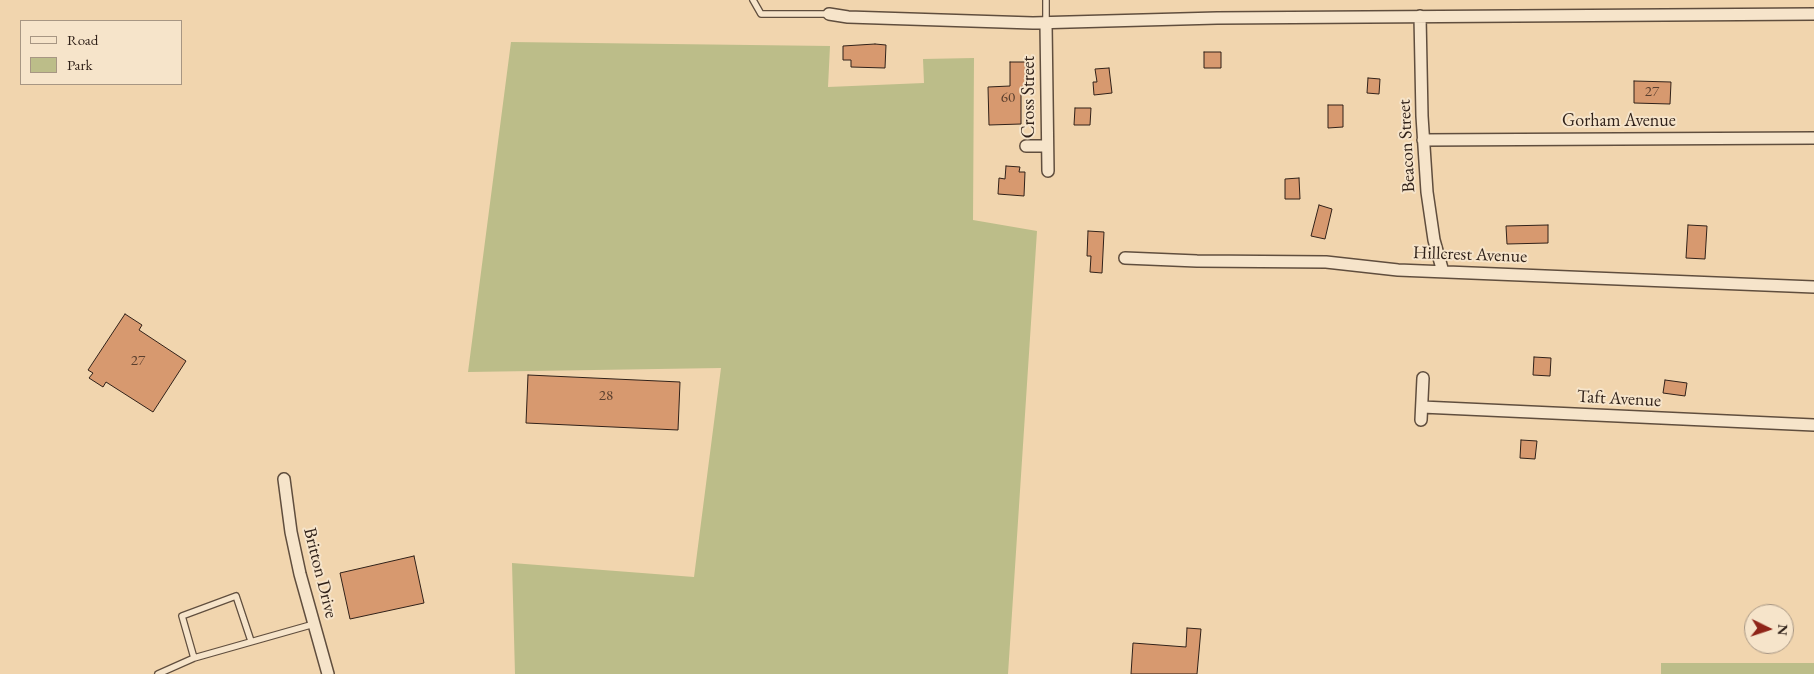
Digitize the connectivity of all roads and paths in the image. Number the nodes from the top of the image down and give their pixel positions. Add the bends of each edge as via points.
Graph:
1 (753, 0) edge
2 (1046, 0) edge
3 (829, 14) joint
4 (1814, 14) edge
5 (1420, 16) junction
6 (1046, 23) junction
7 (1814, 138) edge
8 (1423, 140) junction
9 (1026, 146) dead end
10 (1047, 146) junction
11 (1048, 171) dead end
12 (1124, 258) dead end
13 (1443, 272) junction
14 (1814, 287) edge
15 (1423, 378) dead end
16 (1422, 407) junction
17 (1421, 420) dead end
18 (1814, 425) edge
19 (284, 479) dead end
20 (314, 624) junction
21 (251, 641) junction
22 (194, 658) junction
23 (158, 674) edge
24 (328, 674) edge

1 - 3 lane via 761,14
2 - 6 lane
3 - 6 street
4 - 5 street
5 - 6 street
5 - 8 street, Beacon Street
6 - 10 street, Cross Street
7 - 8 street, Gorham Avenue
8 - 13 street, Beacon Street via 1429,215
9 - 10 street
10 - 11 street, Cross Street
12 - 13 street, Hillcrest Avenue via 1326,262
13 - 14 street, Hillcrest Avenue
15 - 16 street
16 - 17 street
16 - 18 street, Taft Avenue
19 - 20 street, Britton Drive via 295,553
20 - 21 lane
20 - 24 street, Britton Drive
21 - 22 lane
21 - 22 lane via 236,596 182,616
22 - 23 lane

